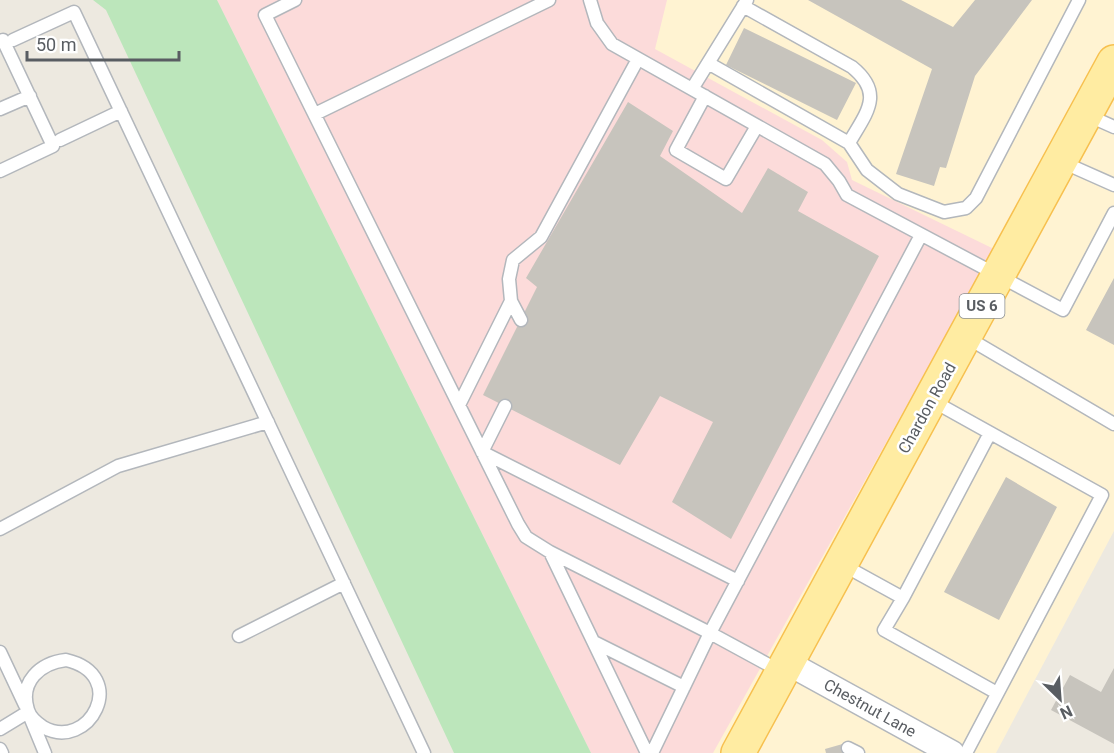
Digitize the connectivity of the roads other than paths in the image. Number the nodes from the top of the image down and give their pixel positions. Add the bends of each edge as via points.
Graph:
1 (295, 0) edge
2 (549, 0) edge
3 (590, 0) edge
4 (1079, 0) edge
5 (745, 3) edge
6 (6, 40) edge
7 (638, 59) junction
8 (1114, 62) edge
9 (708, 63) junction
10 (692, 89) junction
11 (30, 96) junction
12 (705, 96) junction
13 (0, 110) edge
14 (121, 111) junction
15 (315, 114) junction
16 (1100, 121) edge
17 (758, 126) junction
18 (60, 140) dead end
19 (849, 143) junction
20 (1060, 161) junction
21 (0, 171) edge
22 (1114, 185) edge
23 (1114, 213) edge
24 (921, 235) junction
25 (998, 276) junction
26 (511, 302) junction
27 (521, 320) dead end
28 (965, 336) junction
29 (931, 400) junction
30 (459, 405) junction
31 (505, 406) dead end
32 (268, 423) junction
33 (1114, 424) edge
34 (990, 433) junction
35 (482, 452) junction
36 (0, 529) edge
37 (550, 552) junction
38 (842, 564) junction
39 (738, 581) junction
40 (344, 583) junction
41 (903, 598) junction
42 (710, 633) junction
43 (239, 636) dead end
44 (594, 642) junction
45 (0, 652) edge
46 (785, 668) junction
47 (684, 687) junction
48 (998, 693) junction
49 (28, 712) junction
50 (0, 729) edge
51 (45, 753) edge
52 (424, 753) edge
53 (647, 753) edge
54 (652, 753) edge
55 (738, 753) edge
56 (952, 753) edge
57 (966, 753) edge

1 - 15 lane via 265,15
2 - 15 lane
3 - 7 lane via 597,23 612,44
4 - 19 lane via 976,198 966,208 944,212 898,194 867,170
5 - 9 lane
5 - 19 lane via 865,78 871,91 869,108
6 - 11 lane
6 - 14 lane via 74,12
7 - 10 lane
7 - 26 lane via 541,237 513,260 509,279
8 - 16 main road, Chardon Road / US 6
9 - 10 lane
9 - 19 lane
10 - 12 lane
11 - 13 lane
11 - 21 lane via 53,146
12 - 17 lane
12 - 17 lane via 676,150 726,180
14 - 18 lane
14 - 32 lane
15 - 30 lane
16 - 20 main road, Chardon Road / US 6
17 - 24 lane via 825,164 847,195
20 - 22 lane
20 - 25 main road, Chardon Road / US 6
23 - 25 lane via 1064,310
24 - 25 lane
24 - 39 lane
25 - 28 main road, Chardon Road / US 6
26 - 27 lane
26 - 30 lane
28 - 29 main road, Chardon Road / US 6
28 - 33 lane
29 - 34 lane
29 - 38 main road, Chardon Road / US 6
30 - 35 lane
31 - 35 lane
32 - 36 lane via 118,466
32 - 40 lane
34 - 41 lane
34 - 48 lane via 1102,495
35 - 37 lane via 526,537
35 - 39 lane
37 - 42 lane
37 - 44 lane
38 - 41 lane
38 - 46 main road, Chardon Road / US 6
39 - 42 lane
40 - 43 lane
40 - 52 lane
41 - 48 lane via 884,630
42 - 46 lane
42 - 47 lane
44 - 47 lane
44 - 53 lane
45 - 49 lane
46 - 55 main road, Chardon Road / US 6
46 - 56 street, Chestnut Lane
47 - 54 lane
48 - 57 lane
49 - 49 lane via 45,728 56,732 79,729 89,723 100,702 96,680 78,663 53,661 33,675 26,700
49 - 50 lane
49 - 51 lane

